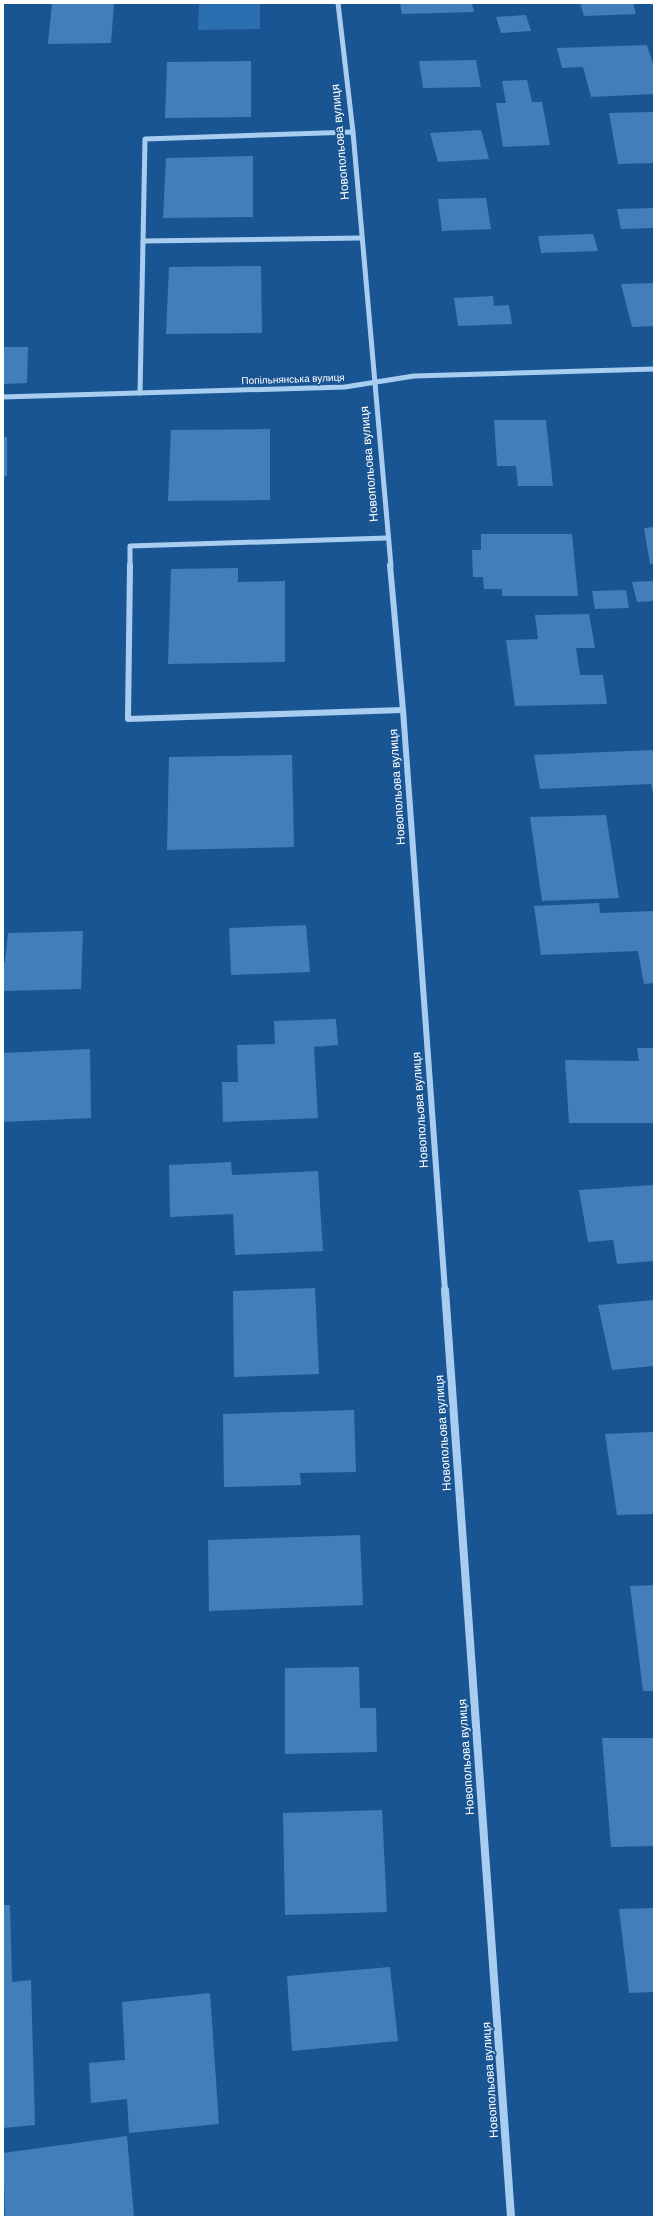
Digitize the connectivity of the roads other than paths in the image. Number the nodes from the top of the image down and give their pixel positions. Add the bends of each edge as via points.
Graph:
1 (338, 3) edge
2 (353, 132) junction
3 (361, 238) junction
4 (143, 241) junction
5 (654, 369) edge
6 (374, 381) junction
7 (140, 393) junction
8 (3, 397) edge
9 (387, 538) junction
10 (403, 710) junction
11 (512, 2217) edge

1 - 2 street, Новопольова вулиця
2 - 3 street, Новопольова вулиця
2 - 4 street via 145,139
3 - 4 street
3 - 6 street, Новопольова вулиця
4 - 7 street
5 - 6 street, Попільнянська вулиця via 414,376
6 - 7 street, Попільнянська вулиця via 345,387
6 - 9 street, Новопольова вулиця
7 - 8 street, Попільнянська вулиця
9 - 10 street, Новопольова вулиця
9 - 10 street via 130,546 128,719
10 - 11 street, Новопольова вулиця

